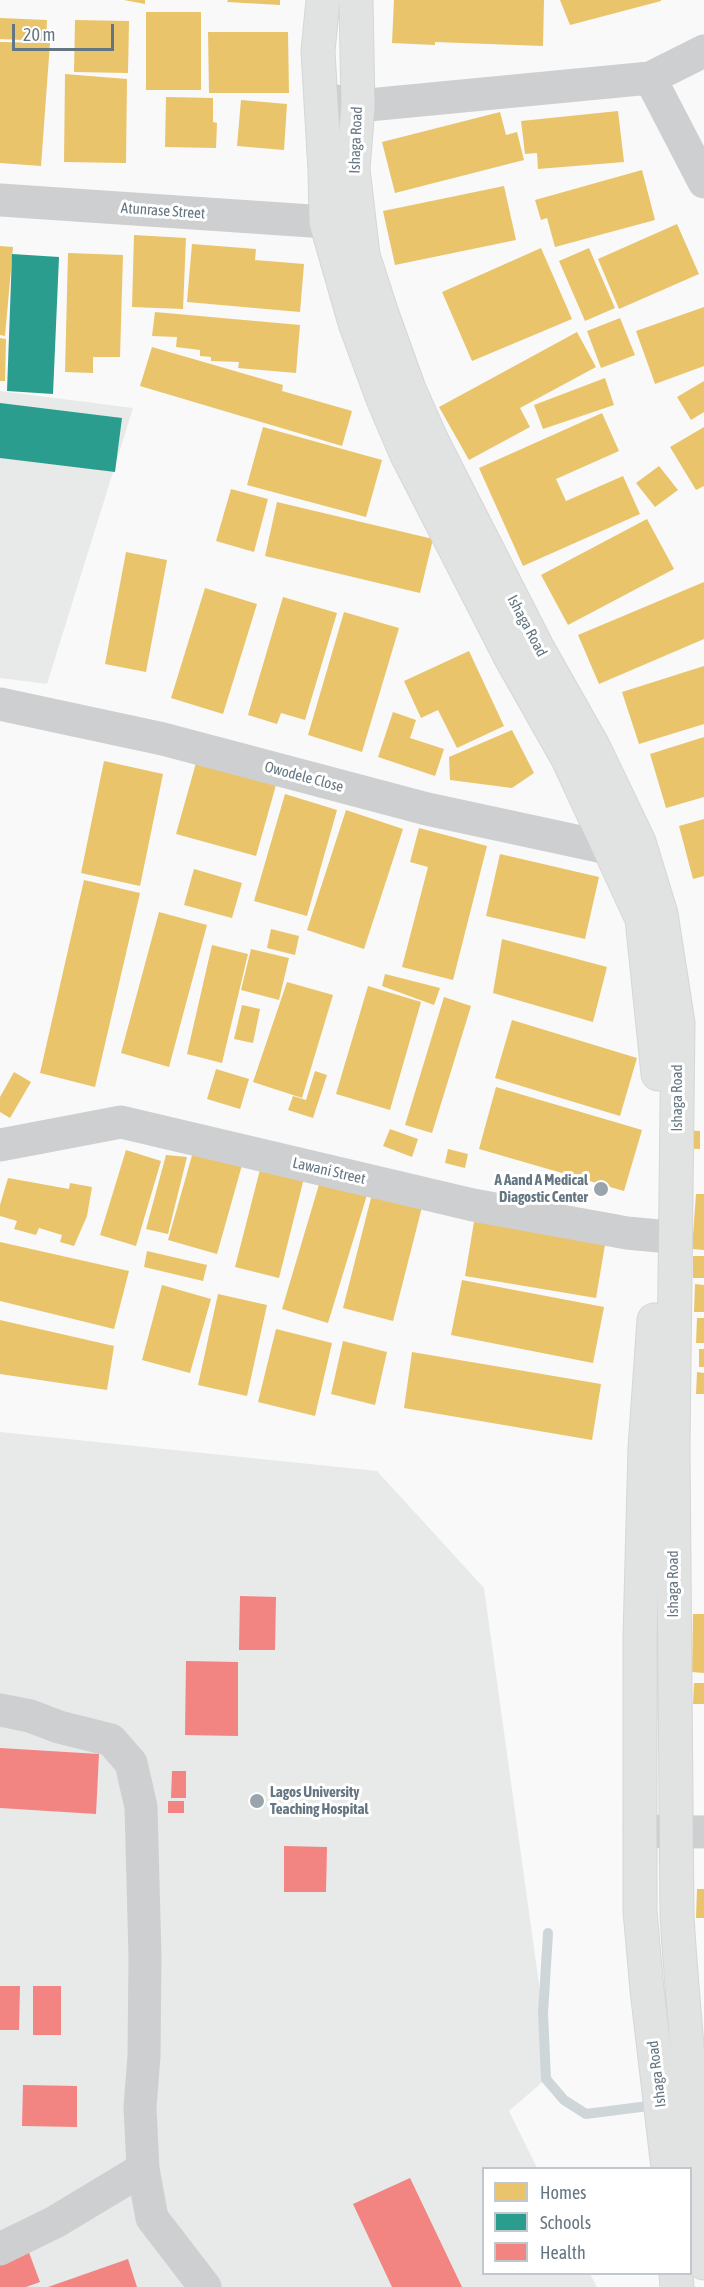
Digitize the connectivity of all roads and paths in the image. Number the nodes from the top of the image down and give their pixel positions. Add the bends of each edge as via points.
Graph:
1 (323, 0) edge
2 (356, 0) edge
3 (704, 51) edge
4 (650, 78) junction
5 (321, 98) junction
6 (358, 106) junction
7 (704, 182) edge
8 (0, 200) edge
9 (326, 222) junction
10 (0, 704) edge
11 (608, 848) junction
12 (0, 1145) edge
13 (659, 1236) junction
14 (0, 1710) edge
15 (640, 1831) junction
16 (691, 1832) edge
17 (690, 2167) edge
18 (143, 2169) junction
19 (693, 2181) edge
20 (0, 2249) edge
21 (704, 2262) edge
22 (205, 2287) edge

1 - 5 main road, Ishaga Road via 318,51
2 - 6 main road, Ishaga Road
3 - 4 street
4 - 6 street
4 - 7 street
5 - 6 street
5 - 9 main road, Ishaga Road
6 - 16 main road, Ishaga Road via 353,170 363,255 405,378 432,441 537,647 593,746 639,842 662,914 678,1023 673,1626
8 - 9 street, Atunrase Street
9 - 11 main road, Ishaga Road via 355,322 406,453 512,660 568,759
10 - 11 street, Owodele Close via 163,739 427,809
11 - 13 main road, Ishaga Road via 642,919 659,1097
12 - 13 street, Lawani Street via 121,1122 473,1205
13 - 15 main road, Ishaga Road via 645,1448
14 - 18 street via 111,1740 131,1764 141,1807 145,1957 140,2107
15 - 16 street
15 - 17 main road, Ishaga Road via 640,1911 647,1990
16 - 19 main road, Ishaga Road via 677,1916
18 - 20 street via 55,2222
18 - 22 street via 152,2218
19 - 21 main road, Ishaga Road

